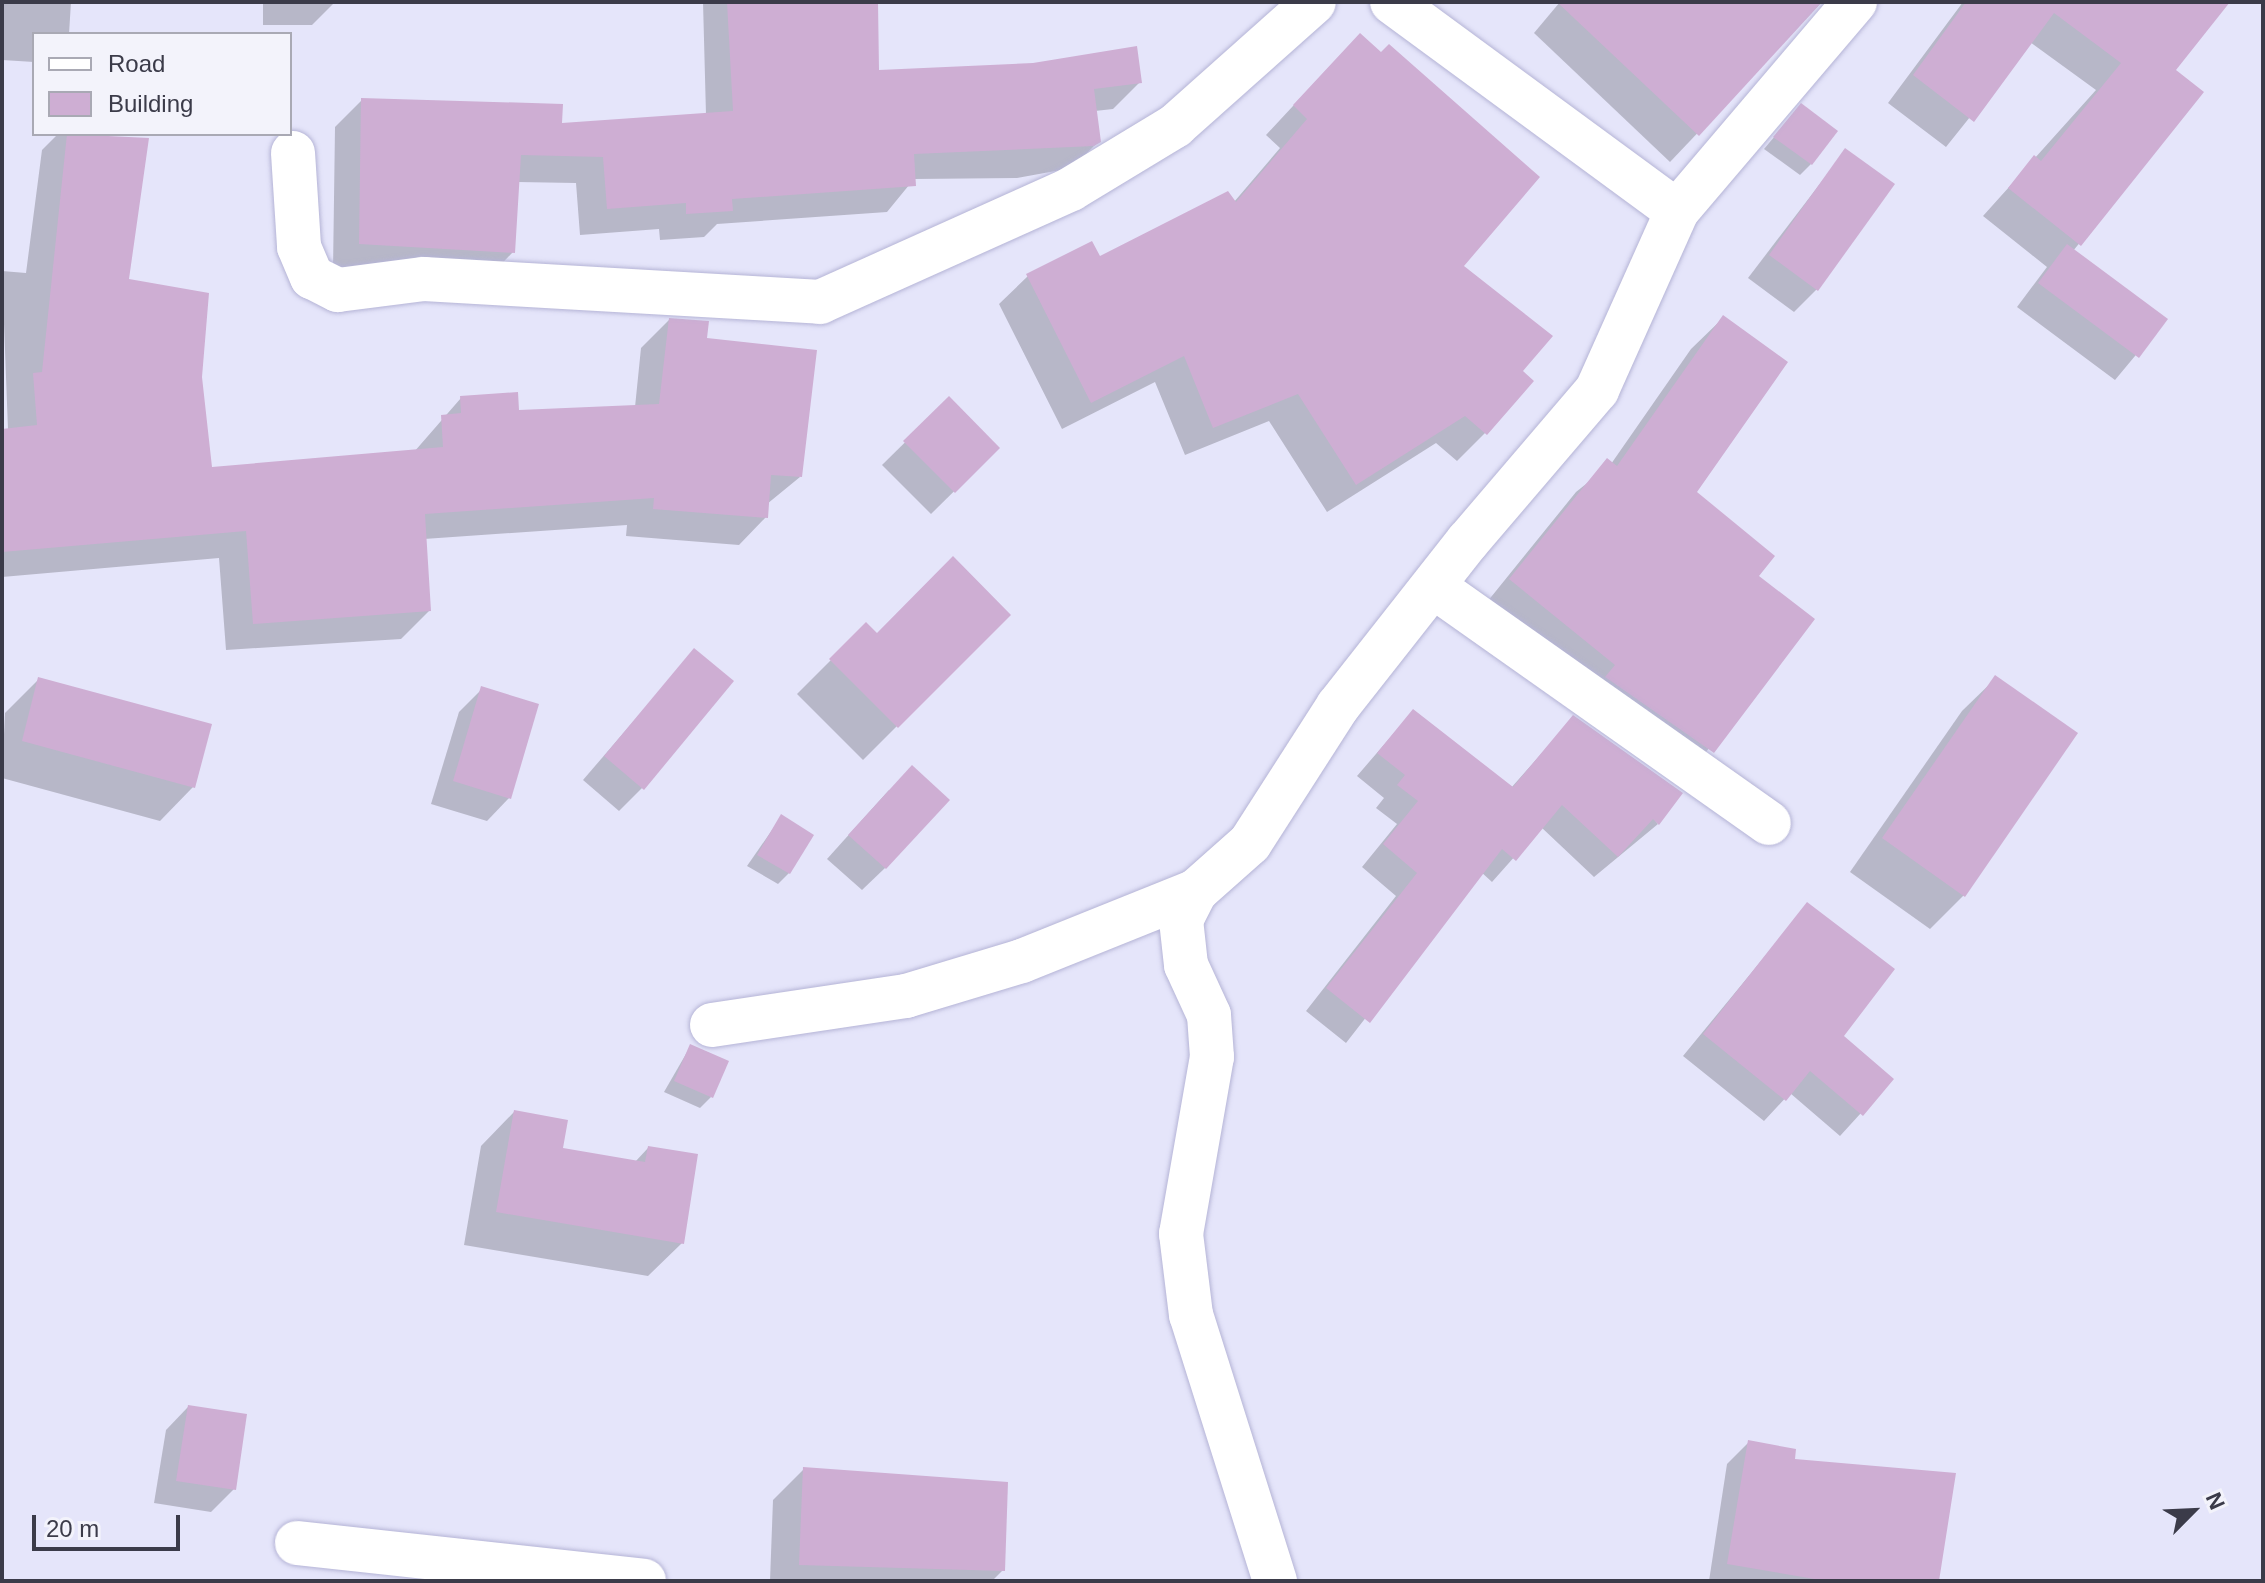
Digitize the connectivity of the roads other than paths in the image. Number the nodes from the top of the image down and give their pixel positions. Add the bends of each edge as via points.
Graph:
1 (1314, 2) edge
2 (1392, 2) edge
3 (1855, 2) edge
4 (293, 153) dead end
5 (1677, 211) junction
6 (1437, 589) junction
7 (1769, 823) dead end
8 (1196, 891) junction
9 (712, 1025) dead end
10 (297, 1543) dead end
11 (644, 1581) edge
12 (1275, 1581) edge

1 - 4 street via 1175,126 1084,181 820,302 439,279 338,290 312,277 299,247
2 - 5 street
3 - 5 street
5 - 6 street via 1597,390 1468,541
6 - 7 street
6 - 8 street via 1338,706 1250,843
8 - 9 street via 1022,961 906,996
8 - 12 street via 1181,920 1186,965 1209,1015 1212,1057 1181,1234 1191,1315
10 - 11 street

